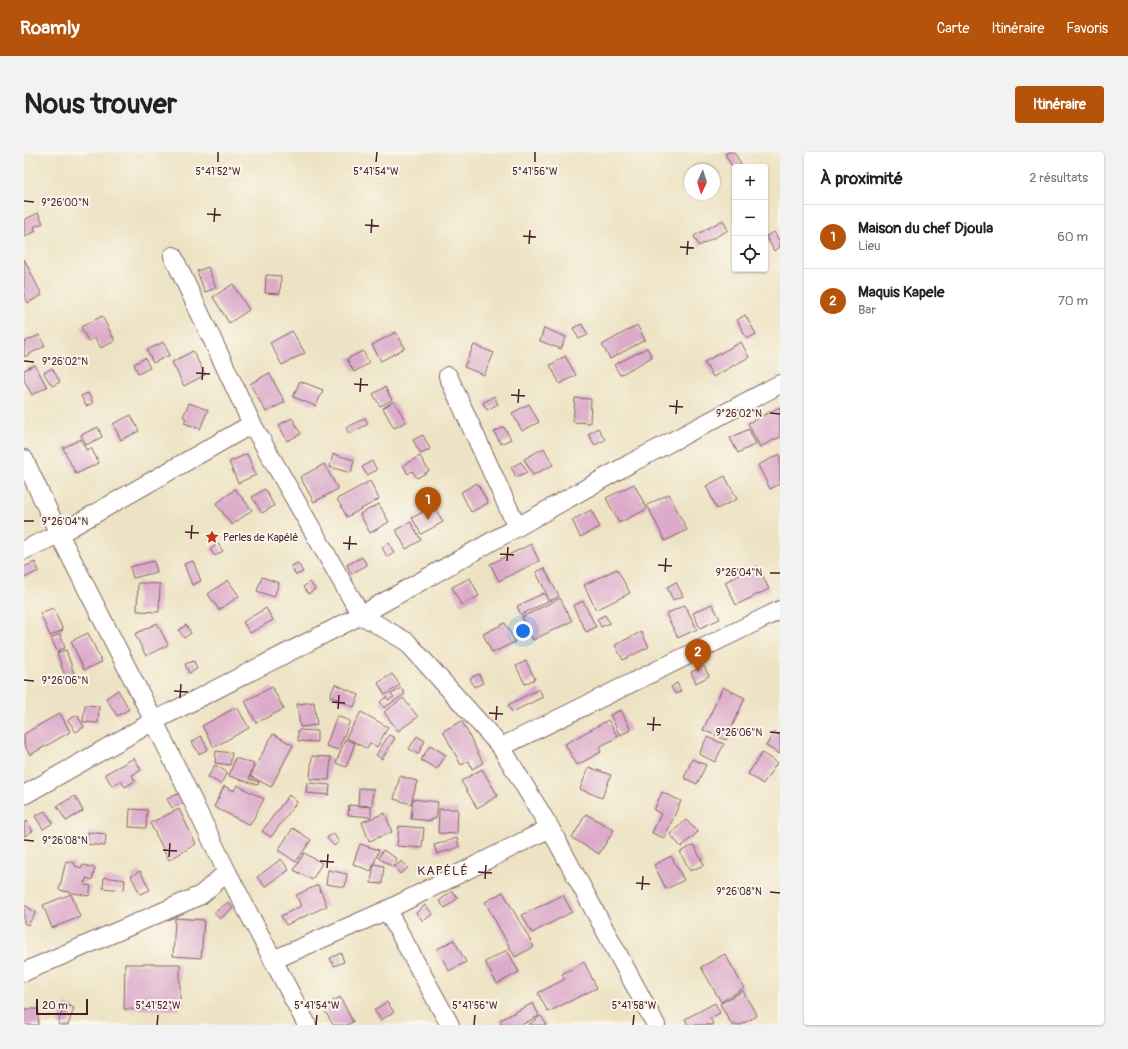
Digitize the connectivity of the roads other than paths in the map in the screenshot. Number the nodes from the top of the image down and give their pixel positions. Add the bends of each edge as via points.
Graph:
1 (173, 256) dead end
2 (448, 376) dead end
3 (780, 384) edge
4 (252, 424) junction
5 (24, 459) edge
6 (517, 527) junction
7 (59, 534) junction
8 (24, 550) edge
9 (780, 610) edge
10 (361, 615) junction
11 (154, 722) junction
12 (501, 748) junction
13 (24, 795) edge
14 (550, 828) junction
15 (227, 872) junction
16 (387, 910) junction
17 (273, 960) junction
18 (24, 972) edge
19 (307, 1025) edge
20 (450, 1025) edge
21 (656, 1025) edge

1 - 4 street
2 - 6 street
3 - 6 street
4 - 7 street
4 - 10 street
5 - 7 street
6 - 10 street
7 - 8 street
7 - 11 street
9 - 12 street
10 - 11 street
10 - 12 street via 407,642
11 - 13 street
11 - 15 street
12 - 14 street
14 - 16 street
14 - 21 street
15 - 17 street
15 - 18 street via 201,896
16 - 17 street
16 - 20 street
17 - 19 street

